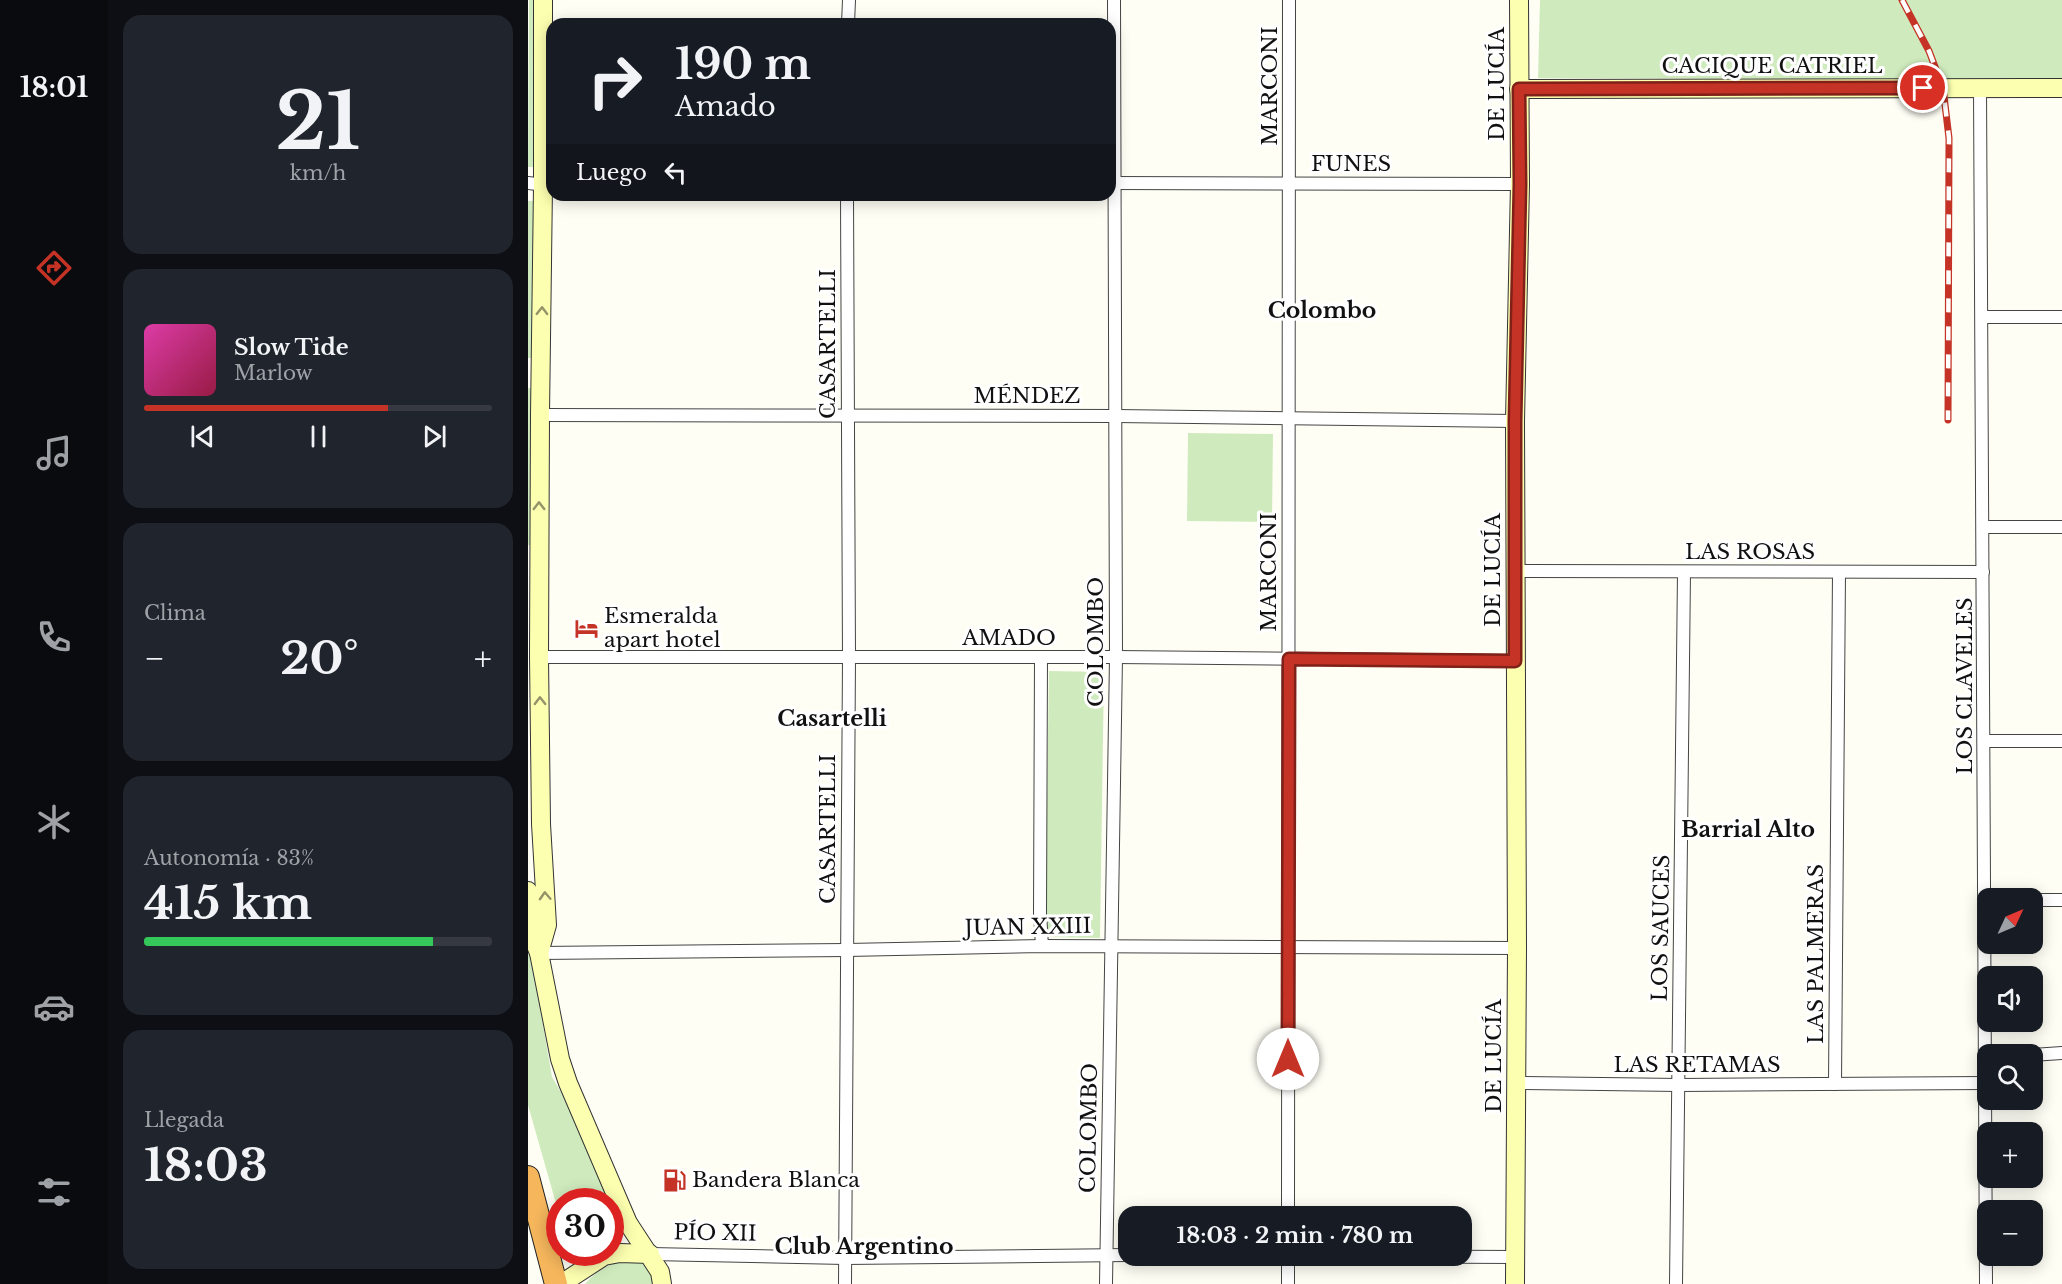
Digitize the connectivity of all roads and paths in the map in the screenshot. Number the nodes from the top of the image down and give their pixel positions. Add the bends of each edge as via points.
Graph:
1 (543, 0) edge
2 (849, 0) edge
3 (1114, 0) edge
4 (1289, 0) edge
5 (1519, 0) edge
6 (848, 18) edge
7 (1114, 18) edge
8 (1980, 88) junction
9 (2062, 88) edge
10 (1519, 89) junction
11 (1116, 183) edge
12 (1290, 183) junction
13 (1520, 184) junction
14 (541, 185) edge
15 (847, 201) edge
16 (1112, 201) edge
17 (1982, 317) junction
18 (2062, 317) edge
19 (535, 376) edge
20 (540, 415) junction
21 (848, 416) junction
22 (1116, 416) junction
23 (1289, 419) junction
24 (1515, 421) junction
25 (1983, 527) junction
26 (2062, 527) edge
27 (534, 554) edge
28 (1516, 571) junction
29 (1684, 572) junction
30 (1839, 572) junction
31 (1983, 572) junction
32 (539, 657) junction
33 (1116, 657) junction
34 (849, 658) junction
35 (1041, 658) junction
36 (1289, 659) junction
37 (1515, 661) junction
38 (534, 737) edge
39 (1984, 741) junction
40 (2062, 741) edge
41 (1986, 888) edge
42 (528, 891) edge
43 (2043, 900) edge
44 (2062, 900) edge
45 (1042, 946) junction
46 (1112, 946) junction
47 (1288, 947) junction
48 (1517, 948) junction
49 (847, 950) junction
50 (539, 953) junction
51 (1986, 954) edge
52 (1986, 1044) edge
53 (2062, 1053) edge
54 (2043, 1054) edge
55 (1516, 1083) junction
56 (1977, 1083) edge
57 (1835, 1084) junction
58 (1679, 1085) junction
59 (1986, 1110) edge
60 (528, 1178) edge
61 (1288, 1206) edge
62 (532, 1209) edge
63 (650, 1254) junction
64 (1107, 1255) junction
65 (1118, 1255) edge
66 (845, 1257) junction
67 (1472, 1257) edge
68 (1516, 1257) junction
69 (1288, 1266) edge
70 (556, 1284) edge
71 (561, 1284) edge
72 (662, 1284) edge
73 (845, 1284) edge
74 (1106, 1284) edge
75 (1288, 1284) edge
76 (1515, 1284) edge
77 (1676, 1284) edge
78 (1986, 1284) edge

1 - 14 street
2 - 6 street
3 - 7 street, COLOMBO
4 - 12 street, MARCONI
5 - 10 street, DE LUCÍA
8 - 9 street, CACIQUE CATRIEL
8 - 10 street, CACIQUE CATRIEL
8 - 17 street, LOS CLAVELES
10 - 13 street, DE LUCÍA
11 - 12 street, FUNES
12 - 13 street, FUNES
12 - 23 street, MARCONI
13 - 24 street, DE LUCÍA
19 -> 14 street
15 - 21 street, CASARTELLI
16 - 22 street, COLOMBO
17 - 18 street
17 - 25 street, LOS CLAVELES
19 - 20 street
20 - 21 street, MÉNDEZ
27 -> 20 street
21 - 22 street, MÉNDEZ
21 - 34 street, CASARTELLI
22 - 23 street, MÉNDEZ
22 - 33 street, COLOMBO
23 - 24 street, MÉNDEZ
23 - 36 street, MARCONI
24 - 28 street, DE LUCÍA
25 - 26 street
25 - 31 street, LOS CLAVELES
27 - 32 street
28 - 29 street, LAS ROSAS
28 - 37 street, DE LUCÍA
29 - 30 street, LAS ROSAS
29 - 58 street, LOS SAUCES
30 - 31 street, LAS ROSAS
30 - 57 street, LAS PALMERAS
31 - 39 street, LOS CLAVELES
32 - 34 street, AMADO
38 -> 32 street
33 - 35 street, AMADO
33 - 36 street, AMADO
33 - 46 street, COLOMBO
34 - 35 street, AMADO
34 - 49 street, CASARTELLI
35 - 45 street
36 - 37 street, AMADO
36 - 47 street, MARCONI
37 - 48 street, DE LUCÍA
50 -> 38 street via 547,925
39 - 40 street
39 - 41 street, LOS CLAVELES
42 - 50 street via 531,933
43 - 44 street
45 - 46 street, JUAN XXIII
45 - 49 street, JUAN XXIII
46 - 47 street, JUAN XXIII
46 - 64 street, COLOMBO
47 - 48 street, JUAN XXIII
47 - 61 street, MARCONI
48 - 55 street, DE LUCÍA
49 - 50 street, JUAN XXIII
49 - 66 street, CASARTELLI
50 - 63 street via 568,1083 628,1223
51 - 52 street, LOS CLAVELES
53 - 54 street
55 - 58 street, LAS RETAMAS
55 - 68 street, DE LUCÍA
56 - 57 street, LAS RETAMAS
57 - 58 street, LAS RETAMAS
58 - 77 street, LOS SAUCES
59 - 78 street, LOS CLAVELES
60 - 62 highway
62 - 70 highway
63 - 66 street, PÍO XII
63 - 71 street, PÍO XII via 604,1256
63 - 72 street
64 - 65 street, PÍO XII
64 - 66 street, PÍO XII
64 - 74 street, COLOMBO
66 - 73 street, CASARTELLI
67 - 68 street
68 - 76 street, DE LUCÍA
69 - 75 street

